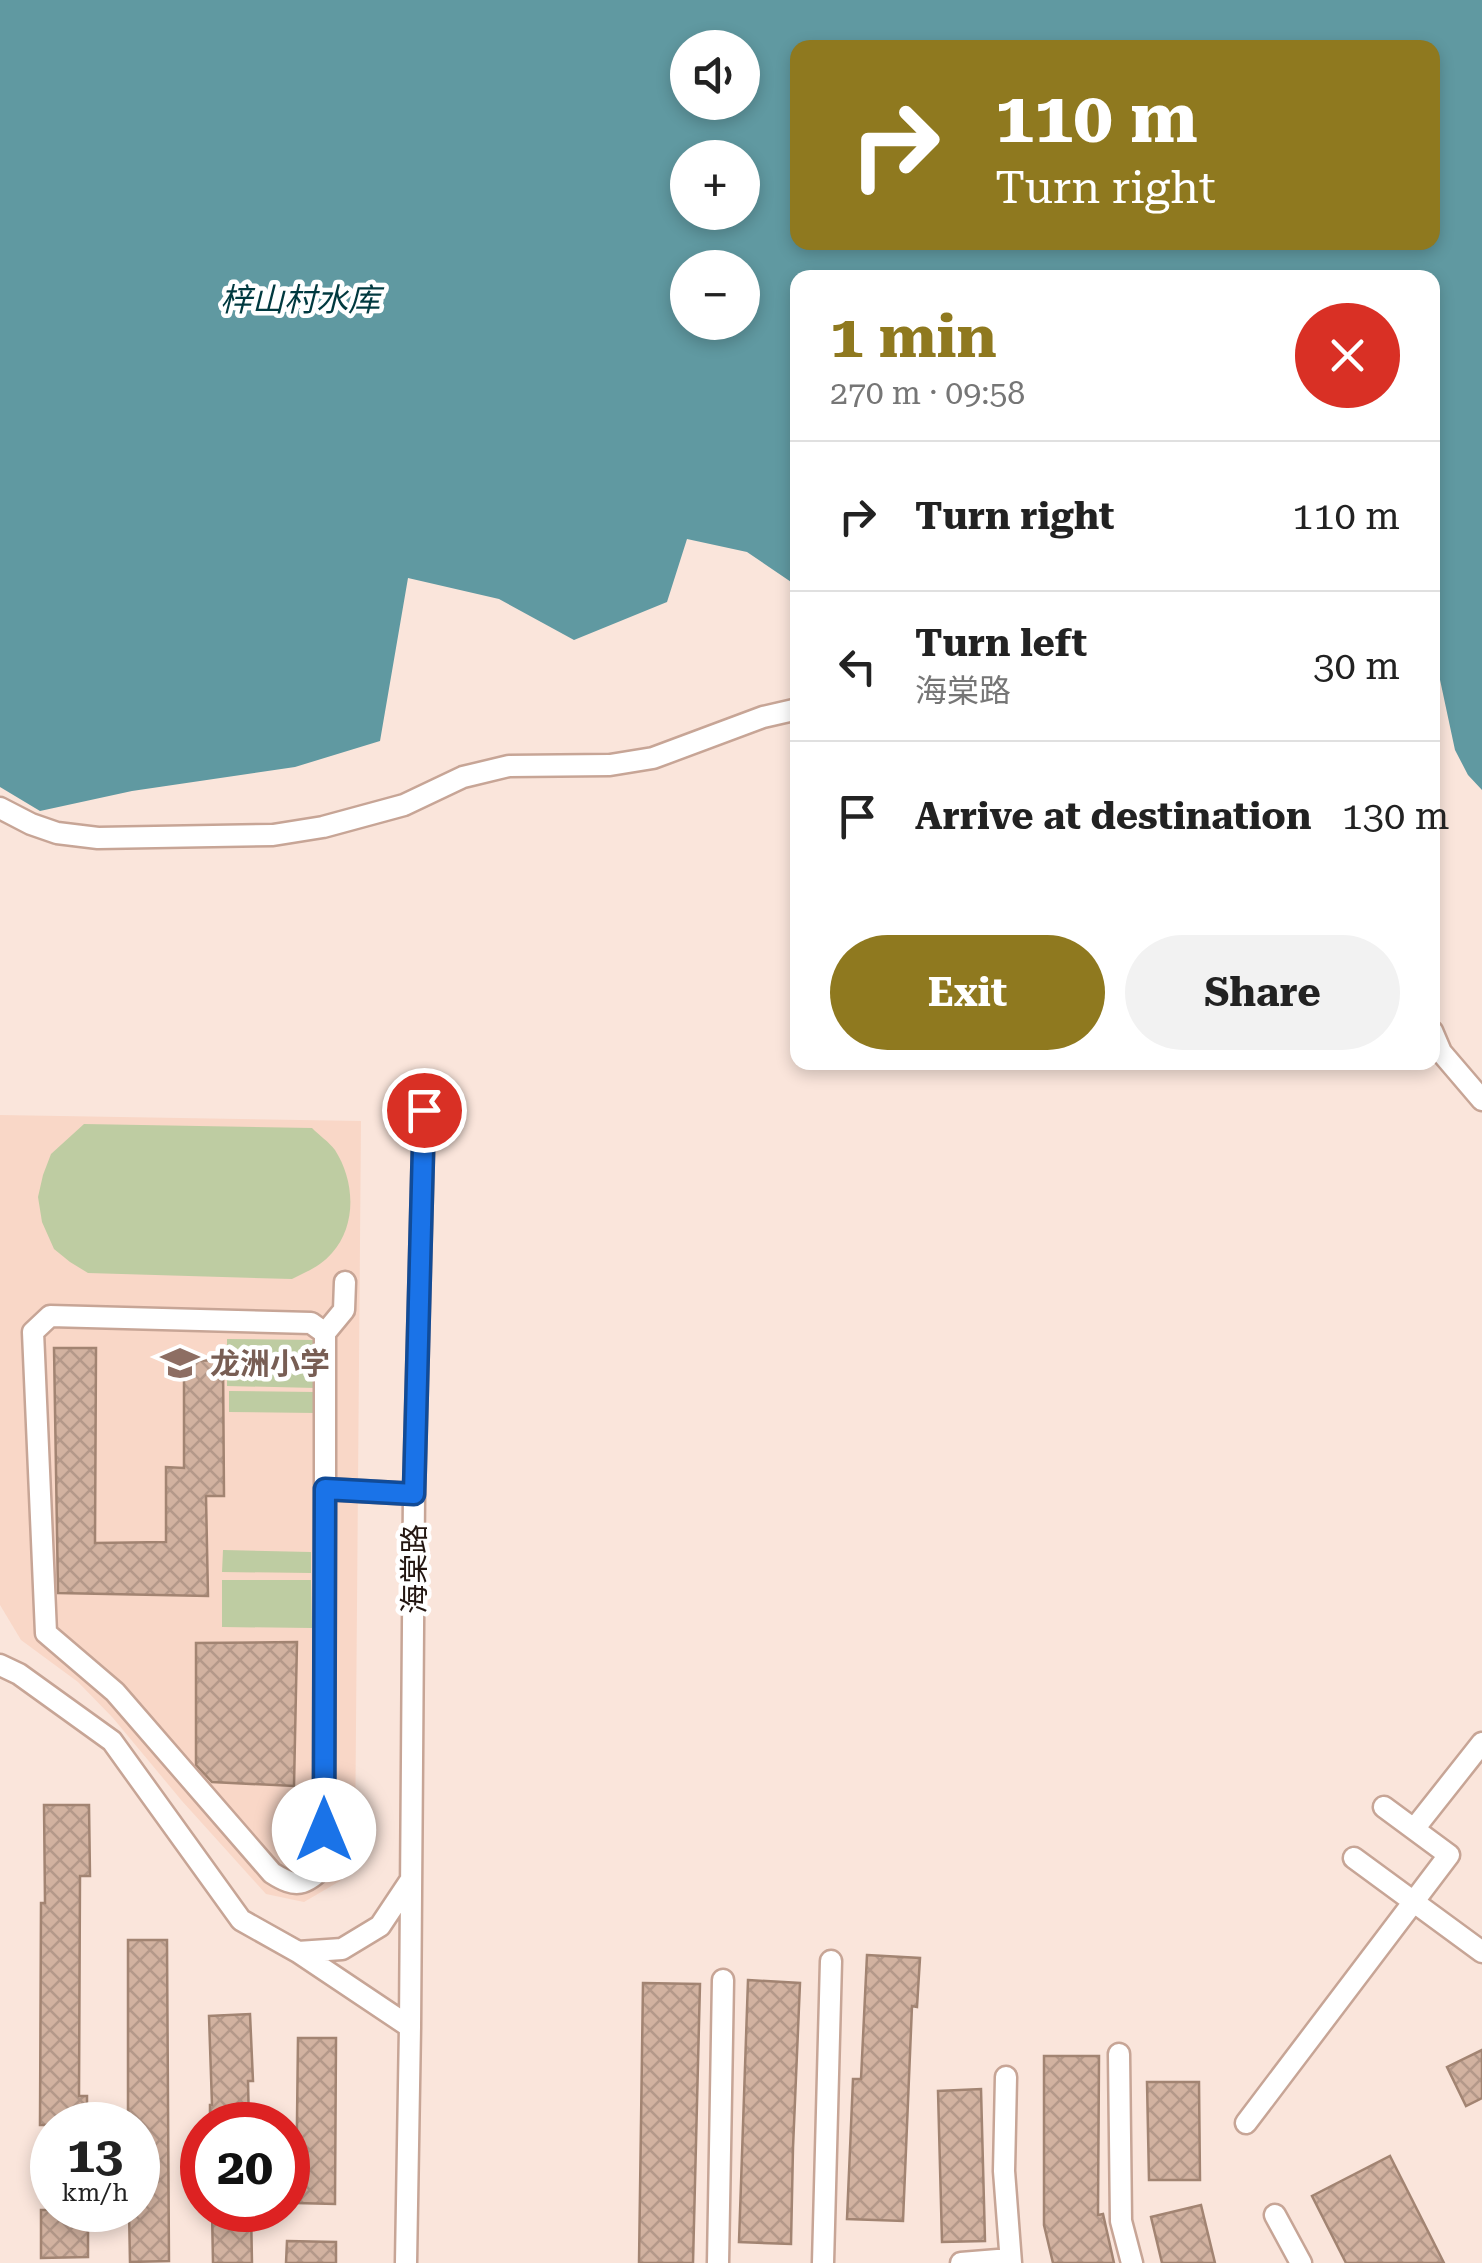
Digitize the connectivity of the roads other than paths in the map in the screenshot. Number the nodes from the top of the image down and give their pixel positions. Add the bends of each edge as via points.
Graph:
1 (790, 711) edge
2 (0, 808) edge
3 (1440, 1050) edge
4 (1482, 1100) edge
5 (424, 1110) dead end
6 (345, 1282) dead end
7 (325, 1333) junction
8 (325, 1489) junction
9 (414, 1494) junction
10 (0, 1664) edge
11 (1482, 1743) edge
12 (1384, 1807) dead end
13 (1414, 1829) junction
14 (1354, 1858) dead end
15 (411, 1880) junction
16 (1414, 1902) junction
17 (298, 1952) junction
18 (1482, 1952) edge
19 (831, 1961) dead end
20 (723, 1980) dead end
21 (410, 2027) junction
22 (1119, 2054) dead end
23 (1006, 2077) dead end
24 (1246, 2123) dead end
25 (1276, 2215) dead end
26 (1011, 2261) edge
27 (406, 2263) edge
28 (718, 2263) edge
29 (823, 2263) edge
30 (960, 2263) edge
31 (1132, 2263) edge
32 (1301, 2263) edge

1 - 2 street via 653,758 509,766 463,777 404,805 273,834 98,838 57,832
3 - 4 street
5 - 9 street, 海棠路
6 - 7 street via 344,1310
7 - 8 street
7 - 8 street via 311,1323 50,1316 33,1332 46,1633 116,1692 288,1884 306,1883 324,1867
8 - 9 street
9 - 15 street, 海棠路
10 - 17 street via 112,1740 241,1920
11 - 13 street
12 - 13 street
13 - 16 street via 1449,1856
14 - 16 street
15 - 17 street via 380,1926 342,1949
15 - 21 street, 海棠路
16 - 18 street
16 - 24 street
17 - 21 street
19 - 29 street
20 - 28 street
21 - 27 street, 海棠路
22 - 31 street via 1121,2221
23 - 26 street
25 - 32 street
26 - 30 street

